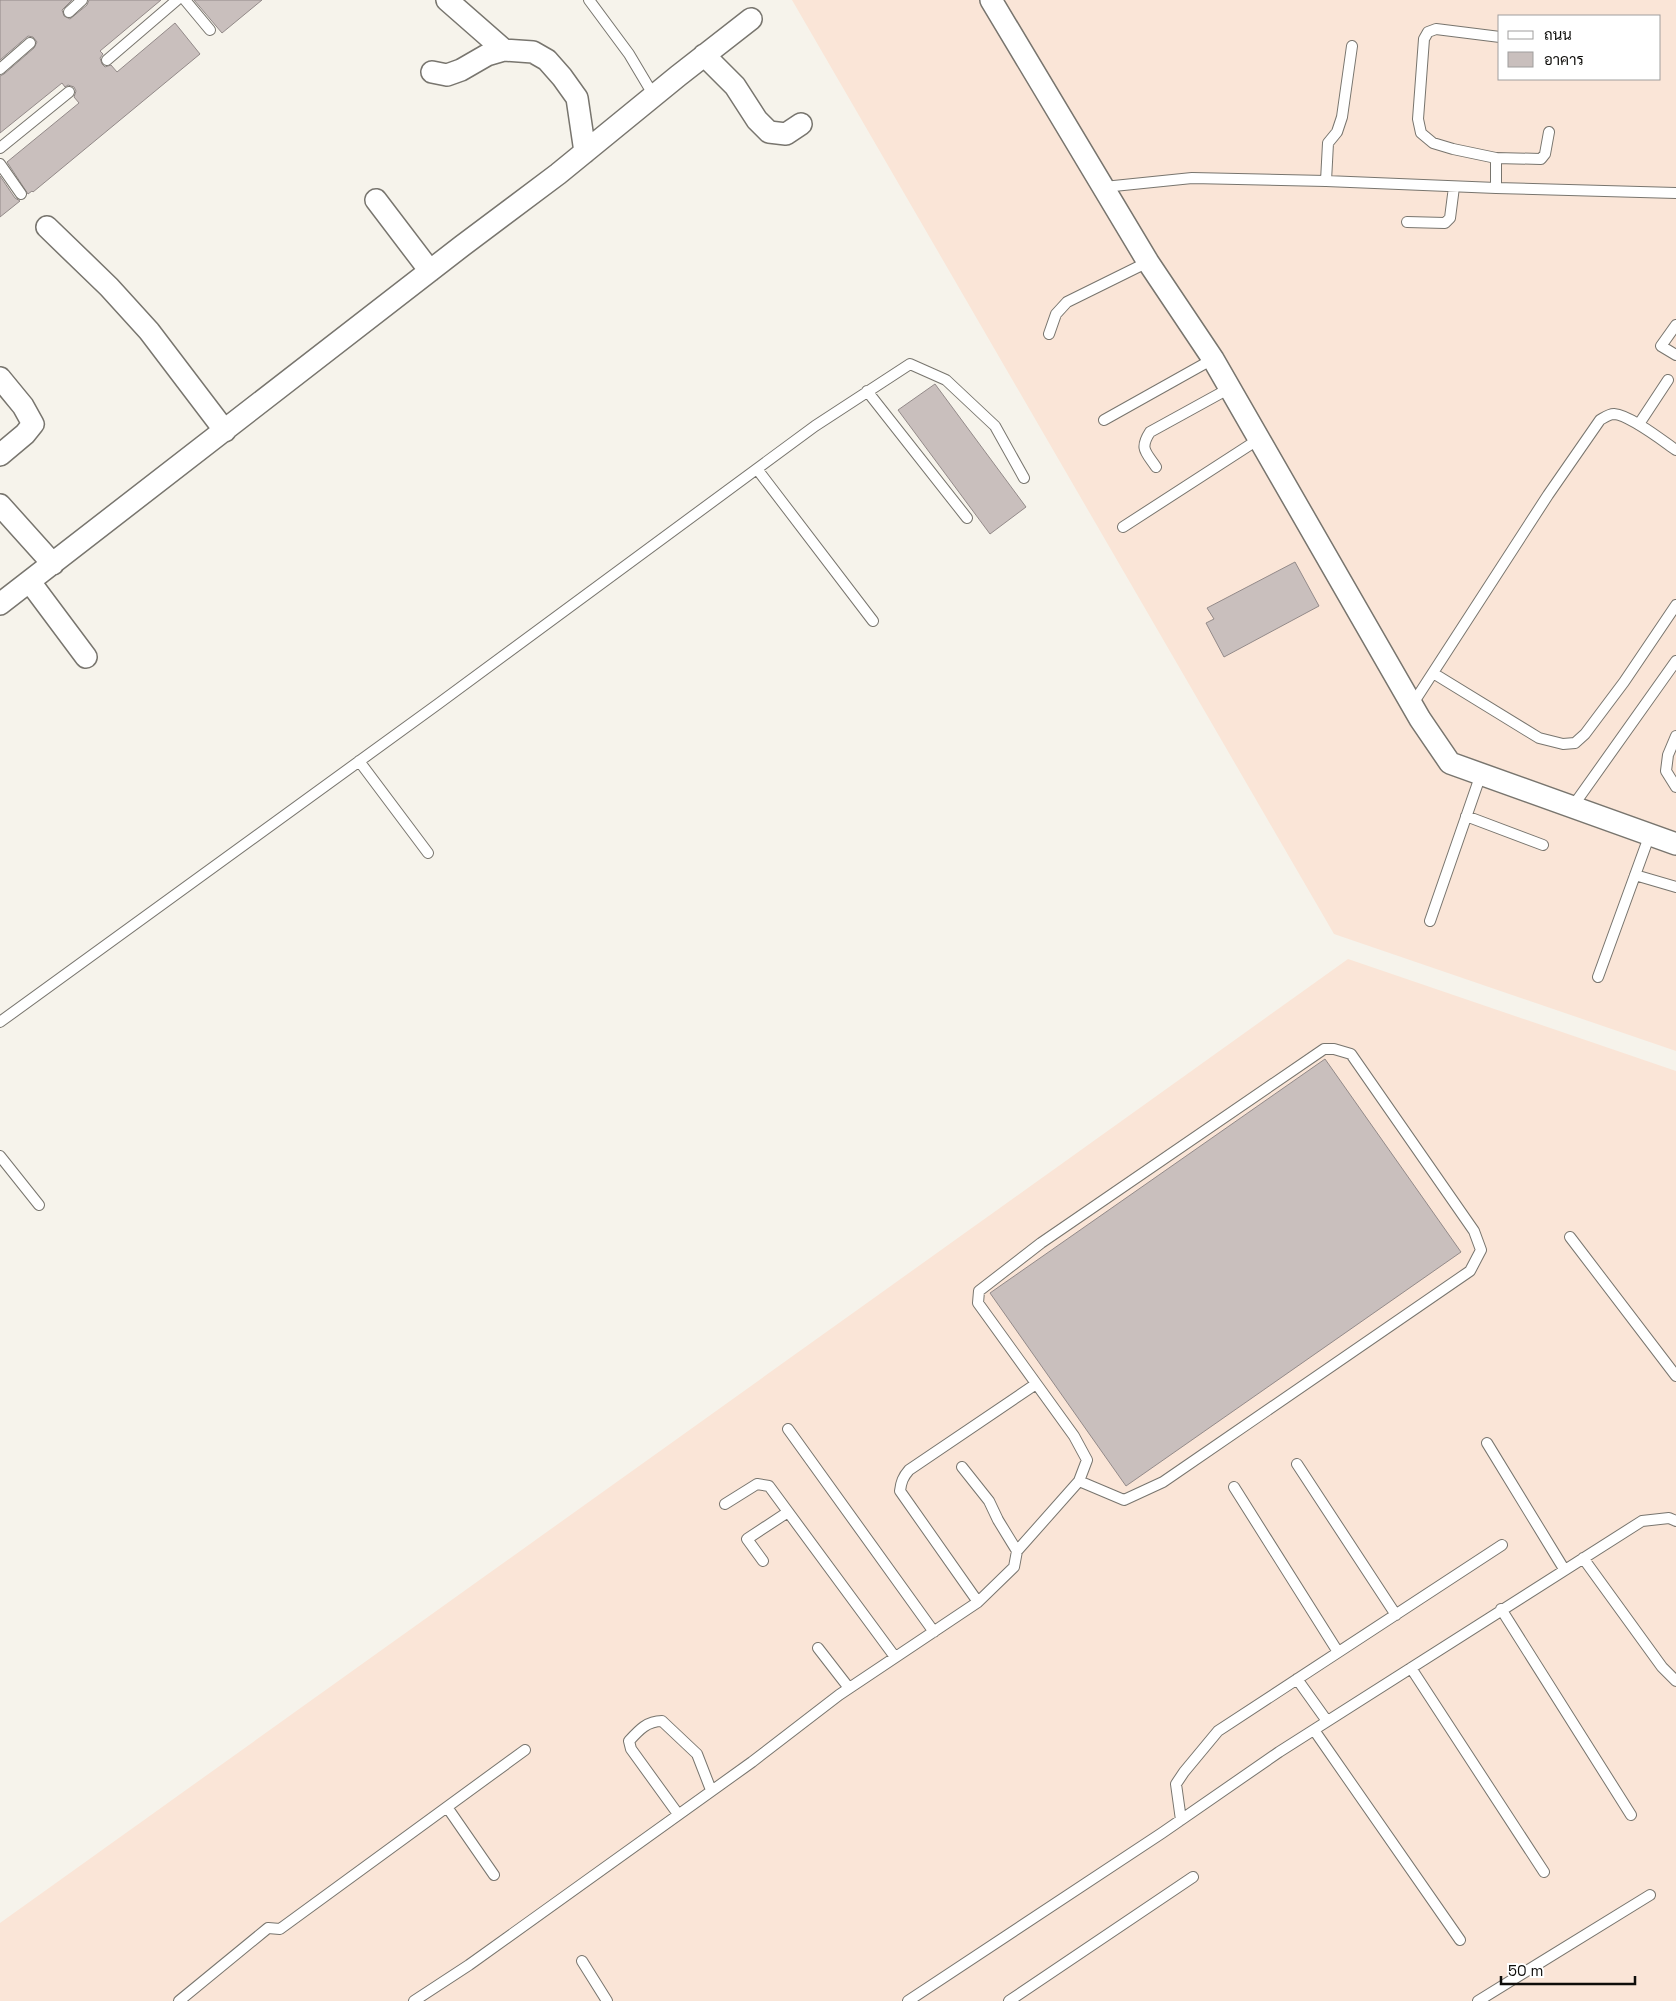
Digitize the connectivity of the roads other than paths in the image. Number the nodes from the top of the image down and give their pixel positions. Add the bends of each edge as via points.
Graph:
1 (82, 0) edge
2 (177, 0) edge
3 (185, 0) edge
4 (447, 0) edge
5 (588, 0) edge
6 (991, 0) edge
7 (69, 12) dead end
8 (751, 19) dead end
9 (210, 30) dead end
10 (1498, 37) edge
11 (30, 43) dead end
12 (1352, 46) dead end
13 (504, 50) junction
14 (704, 55) junction
15 (107, 60) dead end
16 (0, 69) edge
17 (432, 72) dead end
18 (69, 92) dead end
19 (654, 96) junction
20 (801, 124) dead end
21 (1549, 132) dead end
22 (0, 148) edge
23 (585, 152) junction
24 (1496, 158) junction
25 (0, 164) edge
26 (1326, 181) junction
27 (1104, 187) junction
28 (1454, 187) junction
29 (1496, 188) junction
30 (1676, 193) edge
31 (21, 194) dead end
32 (376, 200) dead end
33 (1406, 222) dead end
34 (47, 227) dead end
35 (1148, 262) junction
36 (430, 271) junction
37 (1676, 325) edge
38 (1049, 334) dead end
39 (1676, 355) edge
40 (1213, 359) junction
41 (0, 378) edge
42 (1668, 380) dead end
43 (1230, 388) junction
44 (867, 391) junction
45 (1104, 420) dead end
46 (1638, 424) junction
47 (225, 432) junction
48 (1260, 439) junction
49 (1676, 450) edge
50 (0, 455) edge
51 (1156, 467) dead end
52 (757, 469) junction
53 (1024, 478) dead end
54 (0, 505) edge
55 (967, 518) dead end
56 (1124, 526) dead end
57 (53, 564) junction
58 (30, 582) junction
59 (0, 604) edge
60 (1676, 605) edge
61 (873, 622) dead end
62 (86, 657) dead end
63 (1676, 661) edge
64 (1433, 672) junction
65 (1412, 705) junction
66 (1676, 736) edge
67 (359, 761) junction
68 (1481, 774) junction
69 (1676, 787) edge
70 (1573, 806) junction
71 (1466, 816) junction
72 (1650, 834) junction
73 (1676, 844) edge
74 (1543, 845) dead end
75 (428, 853) dead end
76 (1635, 875) junction
77 (1676, 887) edge
78 (1430, 922) dead end
79 (1598, 978) dead end
80 (0, 1022) edge
81 (0, 1156) edge
82 (39, 1205) dead end
83 (1570, 1237) dead end
84 (1676, 1376) edge
85 (1036, 1384) junction
86 (788, 1429) dead end
87 (1487, 1443) dead end
88 (1297, 1464) dead end
89 (962, 1466) dead end
90 (1079, 1481) junction
91 (1234, 1487) dead end
92 (725, 1504) dead end
93 (788, 1512) junction
94 (1676, 1521) edge
95 (1502, 1545) dead end
96 (1016, 1551) junction
97 (1582, 1558) junction
98 (763, 1561) dead end
99 (1564, 1569) junction
100 (978, 1602) junction
101 (1501, 1609) junction
102 (1396, 1615) junction
103 (934, 1632) junction
104 (818, 1648) dead end
105 (1338, 1652) junction
106 (896, 1657) junction
107 (1411, 1668) junction
108 (1297, 1679) junction
109 (1676, 1681) edge
110 (849, 1688) junction
111 (1327, 1722) junction
112 (1314, 1730) junction
113 (525, 1750) dead end
114 (711, 1790) junction
115 (446, 1807) junction
116 (678, 1814) junction
117 (1631, 1815) dead end
118 (1181, 1820) junction
119 (1544, 1872) dead end
120 (494, 1876) dead end
121 (1193, 1877) dead end
122 (1650, 1895) dead end
123 (1460, 1940) dead end
124 (582, 1961) dead end
125 (179, 2001) edge
126 (414, 2001) edge
127 (607, 2001) edge
128 (908, 2001) edge
129 (1009, 2001) edge
130 (1478, 2001) edge

1 - 7 lane
2 - 15 lane
3 - 9 lane
4 - 13 street
5 - 19 lane via 629,54
6 - 27 street
8 - 14 street
10 - 24 lane via 1436,29 1428,32 1424,38 1418,119 1421,133 1434,143
11 - 16 lane
12 - 26 lane via 1342,117 1337,132 1328,143
13 - 17 street via 447,75
13 - 23 street via 532,52 547,60 562,77 577,98
14 - 19 street
14 - 20 street via 735,86 757,120 770,132 786,134
18 - 22 lane
19 - 23 street
21 - 24 lane via 1541,159
23 - 36 street
24 - 29 lane
25 - 31 lane
26 - 27 lane via 1192,178
26 - 28 lane
27 - 35 street
28 - 29 lane
28 - 33 lane via 1450,218 1445,224
29 - 30 lane
32 - 36 street
34 - 47 street via 149,331
35 - 38 lane via 1067,302 1056,314
35 - 40 street
36 - 47 street
37 - 39 lane via 1661,346
40 - 43 street
40 - 45 lane
41 - 50 street via 33,424
42 - 46 lane
43 - 48 street
43 - 51 lane via 1150,432 1144,441 1144,449
44 - 52 lane
44 - 53 lane via 910,364 946,380 994,426
44 - 55 lane
46 - 49 lane
46 - 64 lane via 1617,414 1600,420
47 - 57 street
48 - 56 lane
48 - 65 street
52 - 61 lane
52 - 67 lane
54 - 57 street
57 - 58 street
58 - 59 street
58 - 62 street
60 - 64 lane via 1624,682 1575,743 1563,744 1539,738
63 - 70 lane
64 - 65 lane
65 - 68 street via 1450,763
66 - 69 lane via 1666,771
67 - 75 lane
67 - 80 lane
68 - 70 street
68 - 71 lane
70 - 72 street
71 - 74 lane
71 - 78 lane
72 - 73 street
72 - 76 lane
76 - 77 lane
76 - 79 lane
81 - 82 lane
83 - 84 lane
85 - 90 lane via 1074,1436 1086,1460
85 - 90 lane via 978,1303 979,1291 1041,1243 1324,1049 1351,1054 1474,1231 1481,1250 1470,1271 1162,1482 1124,1500
85 - 100 lane via 903,1476 900,1491
86 - 103 lane
87 - 99 lane
88 - 102 lane
89 - 96 lane via 989,1501
90 - 96 lane
91 - 105 lane
92 - 93 lane via 756,1484 769,1486
93 - 98 lane via 747,1539
93 - 106 lane
94 - 97 lane via 1669,1518 1642,1521
95 - 102 lane
96 - 100 lane via 1014,1567
97 - 99 lane
97 - 109 lane via 1662,1667
99 - 101 lane
100 - 103 lane
101 - 107 lane
101 - 117 lane
102 - 105 lane
103 - 106 lane
104 - 110 lane
105 - 108 lane
106 - 110 lane
107 - 111 lane
107 - 119 lane
108 - 111 lane
108 - 118 lane via 1218,1731 1189,1766 1176,1784
110 - 114 lane
111 - 112 lane
112 - 118 lane
112 - 123 lane
113 - 115 lane
114 - 116 lane
114 - 116 lane via 697,1754 662,1721 643,1726 629,1741 631,1749
115 - 120 lane
115 - 125 lane via 280,1929 268,1928
116 - 126 lane
118 - 128 lane
121 - 129 lane
122 - 130 lane
124 - 127 lane

